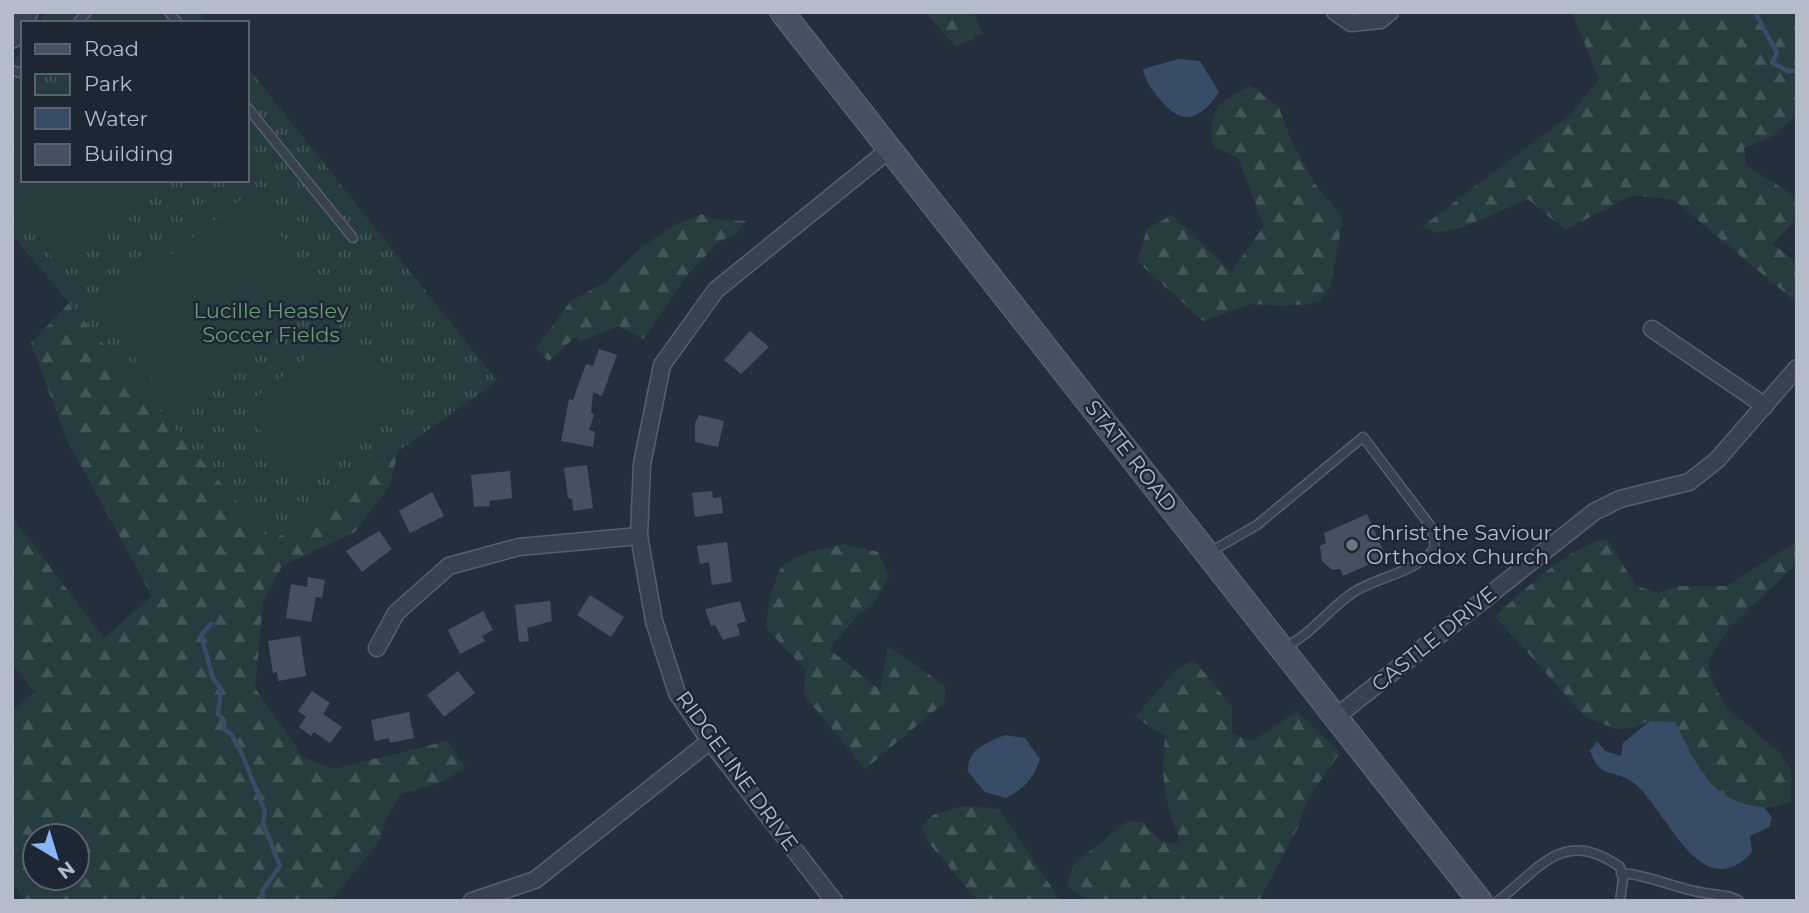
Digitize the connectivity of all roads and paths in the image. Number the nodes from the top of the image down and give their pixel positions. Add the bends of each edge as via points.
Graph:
1 (782, 12) edge
2 (1335, 12) edge
3 (1390, 12) edge
4 (248, 108) edge
5 (890, 149) junction
6 (353, 238) dead end
7 (1652, 329) dead end
8 (1797, 368) edge
9 (1765, 406) junction
10 (639, 536) junction
11 (1208, 554) junction
12 (377, 648) dead end
13 (1283, 648) junction
14 (1336, 717) junction
15 (710, 741) junction
16 (1622, 873) junction
17 (472, 901) edge
18 (834, 901) edge
19 (1480, 901) edge
20 (1498, 901) edge
21 (1620, 901) edge
22 (1739, 901) edge

1 - 5 main road, STATE ROAD
2 - 3 street via 1351,23 1380,20
4 - 6 lane
5 - 10 street, RIDGELINE DRIVE via 716,289 662,365 642,464
5 - 11 main road, STATE ROAD
7 - 9 street
8 - 9 street, CASTLE DRIVE
9 - 14 street, CASTLE DRIVE via 1717,460 1689,482 1620,499 1594,512
10 - 12 street via 519,547 449,566 396,612
10 - 15 street, RIDGELINE DRIVE via 654,621 677,693
11 - 13 main road, STATE ROAD
11 - 13 lane via 1257,525 1363,437 1432,528 1435,548 1424,562 1336,604 1300,639
13 - 14 main road, STATE ROAD
14 - 19 main road, STATE ROAD
15 - 17 street via 535,880
15 - 18 street, RIDGELINE DRIVE
16 - 20 lane via 1620,867 1598,855 1578,848 1560,851
16 - 21 lane
16 - 22 lane

